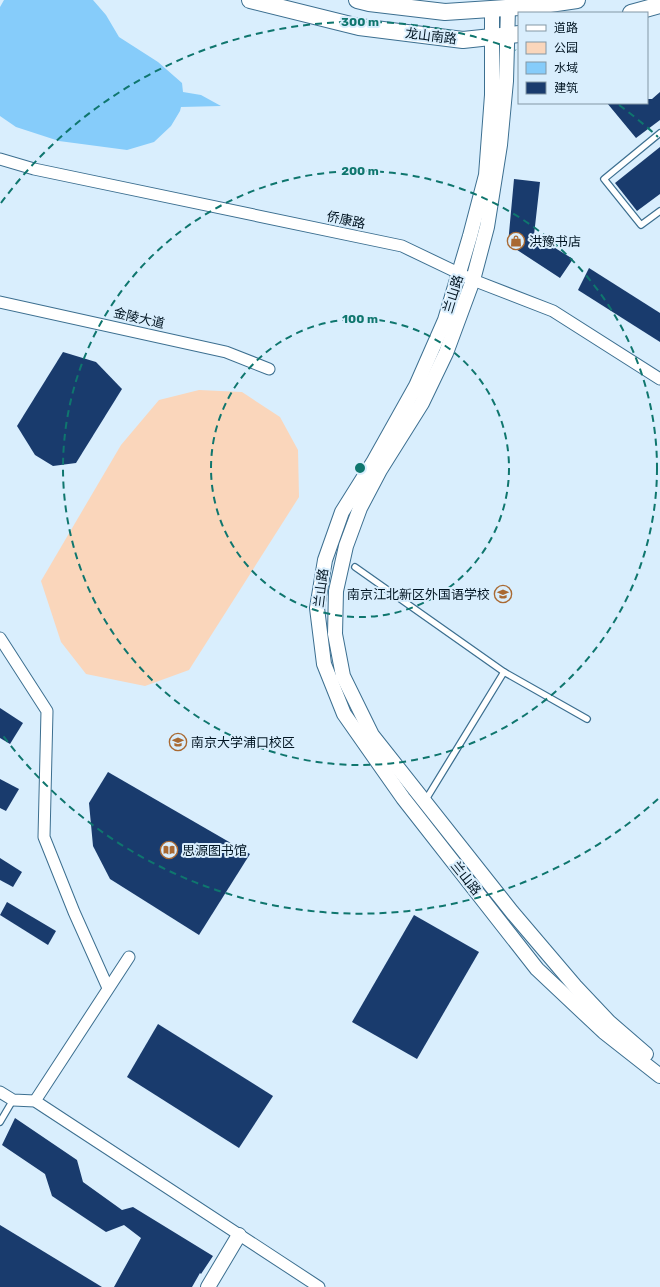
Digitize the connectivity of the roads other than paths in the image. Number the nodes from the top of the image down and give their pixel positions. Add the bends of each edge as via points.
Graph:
1 (250, 0) edge
2 (357, 0) edge
3 (576, 0) edge
4 (660, 4) edge
5 (500, 8) junction
6 (634, 12) edge
7 (506, 35) edge
8 (660, 133) edge
9 (0, 159) edge
10 (660, 211) edge
11 (459, 273) junction
12 (473, 280) junction
13 (0, 302) edge
14 (269, 369) dead end
15 (660, 379) edge
16 (355, 567) dead end
17 (0, 638) edge
18 (504, 672) junction
19 (587, 719) dead end
20 (425, 802) junction
21 (129, 957) dead end
22 (108, 988) junction
23 (660, 1066) edge
24 (660, 1076) edge
25 (0, 1092) edge
26 (13, 1100) junction
27 (35, 1101) junction
28 (0, 1122) edge
29 (239, 1235) junction
30 (208, 1287) edge
31 (319, 1287) edge

1 - 7 main road, 龙山南路 via 359,27 463,40
2 - 5 main road, 龙山南路 via 445,12
3 - 5 main road, 龙山南路
4 - 6 main road
5 - 7 street, 兰山路
7 - 11 street, 兰山路 via 492,95 486,175
7 - 12 street, 兰山路 via 506,81 500,145 487,227
8 - 10 lane via 604,179 641,225
9 - 11 street, 侨康路 via 42,171 402,246
11 - 12 street, 侨康路
11 - 24 street, 兰山路 via 445,320 416,386 342,512 325,560 317,608 324,664 344,714 402,798 537,969 604,1032
12 - 15 street, 侨康路 via 553,311
12 - 20 street, 兰山路 via 446,353 422,403 380,470 360,508 346,546 336,591 335,634 343,676 372,735
13 - 14 street, 金陵大道 via 226,352
16 - 18 lane
17 - 22 street via 47,711 44,837
18 - 19 lane
18 - 20 lane
20 - 23 street, 兰山路 via 512,912 576,986 609,1022
21 - 22 street
22 - 27 street
25 - 26 street
26 - 27 street
26 - 28 lane
27 - 29 street
29 - 30 street
29 - 31 street

